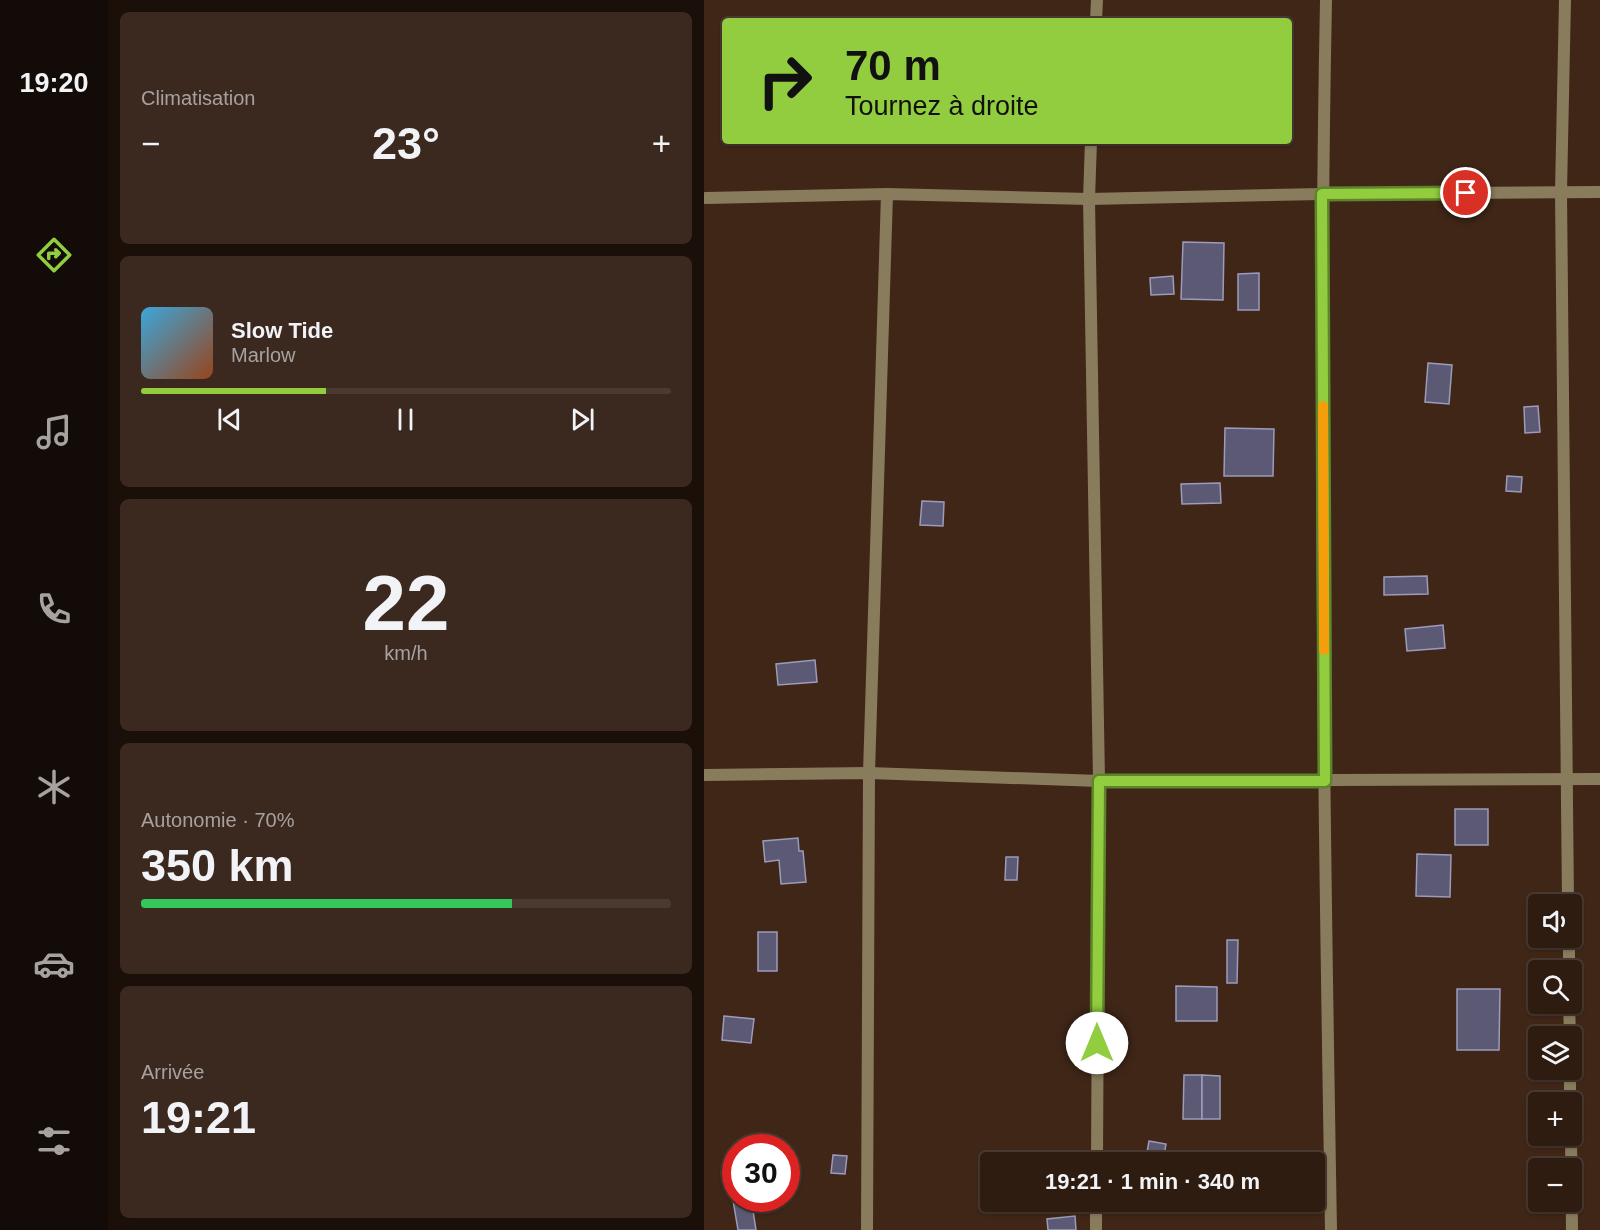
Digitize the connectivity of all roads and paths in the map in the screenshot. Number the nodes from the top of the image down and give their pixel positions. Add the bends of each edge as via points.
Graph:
1 (1097, 0) edge
2 (1326, 0) edge
3 (1565, 0) edge
4 (1096, 18) edge
5 (1091, 144) edge
6 (1561, 192) junction
7 (1601, 192) edge
8 (887, 194) junction
9 (1322, 194) junction
10 (706, 198) dead end
11 (1089, 199) junction
12 (869, 773) junction
13 (704, 775) edge
14 (1567, 779) junction
15 (1601, 779) edge
16 (1099, 781) junction
17 (1325, 781) junction
18 (1568, 894) edge
19 (1571, 1146) edge
20 (1097, 1152) edge
21 (1097, 1212) edge
22 (867, 1230) edge
23 (1096, 1230) edge
24 (1331, 1230) edge
25 (1572, 1230) edge

1 - 4 street
2 - 9 street
3 - 6 street
5 - 11 street
6 - 7 street
6 - 9 street
6 - 14 street
8 - 10 street
8 - 11 street
8 - 12 street
9 - 11 street
9 - 17 street
11 - 16 street
12 - 13 street
12 - 16 street
12 - 22 street
14 - 15 street
14 - 17 street
14 - 18 street
16 - 17 street
16 - 20 street
17 - 24 street
19 - 25 street
21 - 23 street

